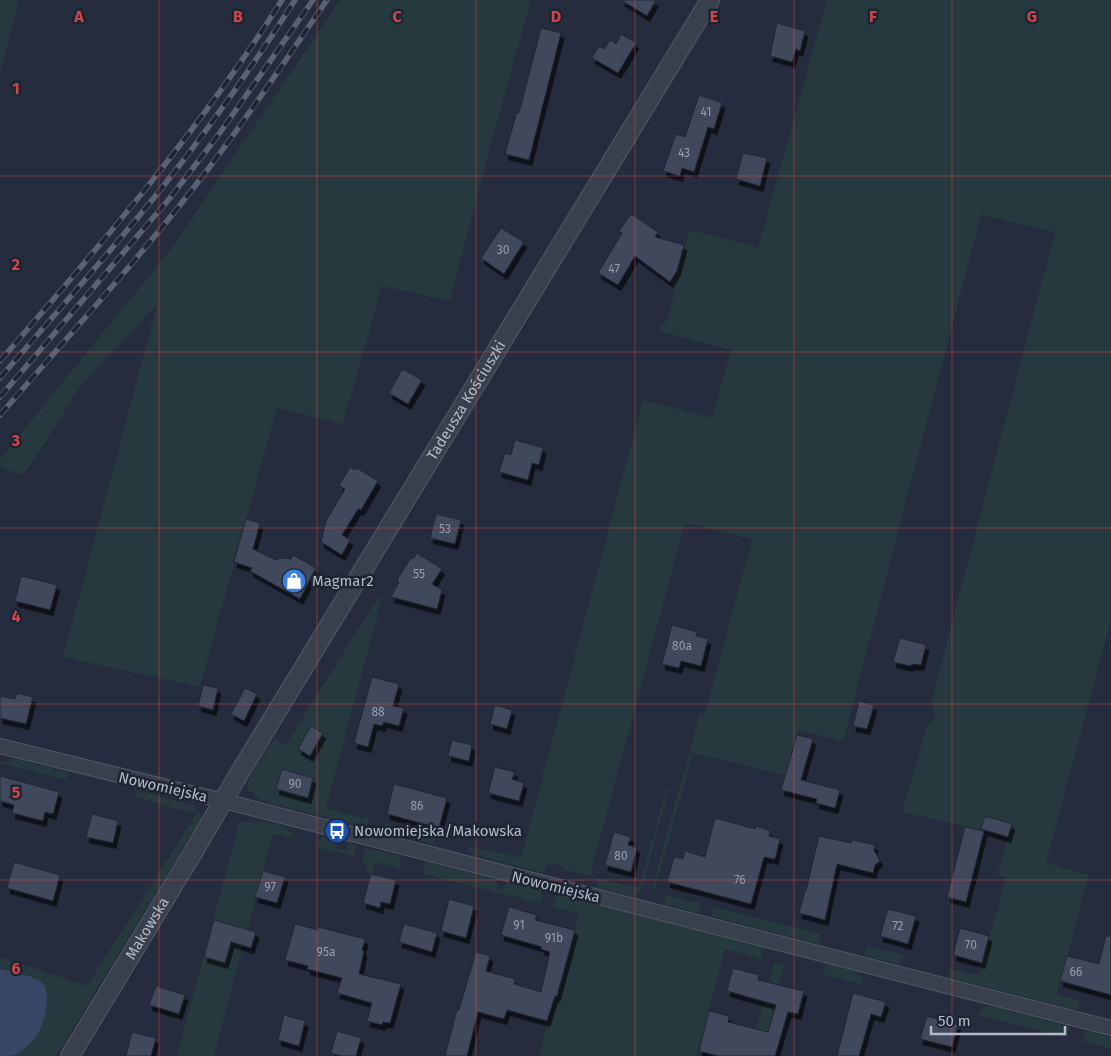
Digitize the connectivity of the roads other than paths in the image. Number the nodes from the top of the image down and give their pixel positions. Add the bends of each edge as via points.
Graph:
1 (710, 0) edge
2 (0, 746) edge
3 (224, 802) junction
4 (1111, 1028) edge
5 (70, 1056) edge

1 - 3 street, Tadeusza Kościuszki
2 - 3 street, Nowomiejska
3 - 4 street, Nowomiejska
3 - 5 street, Makowska

